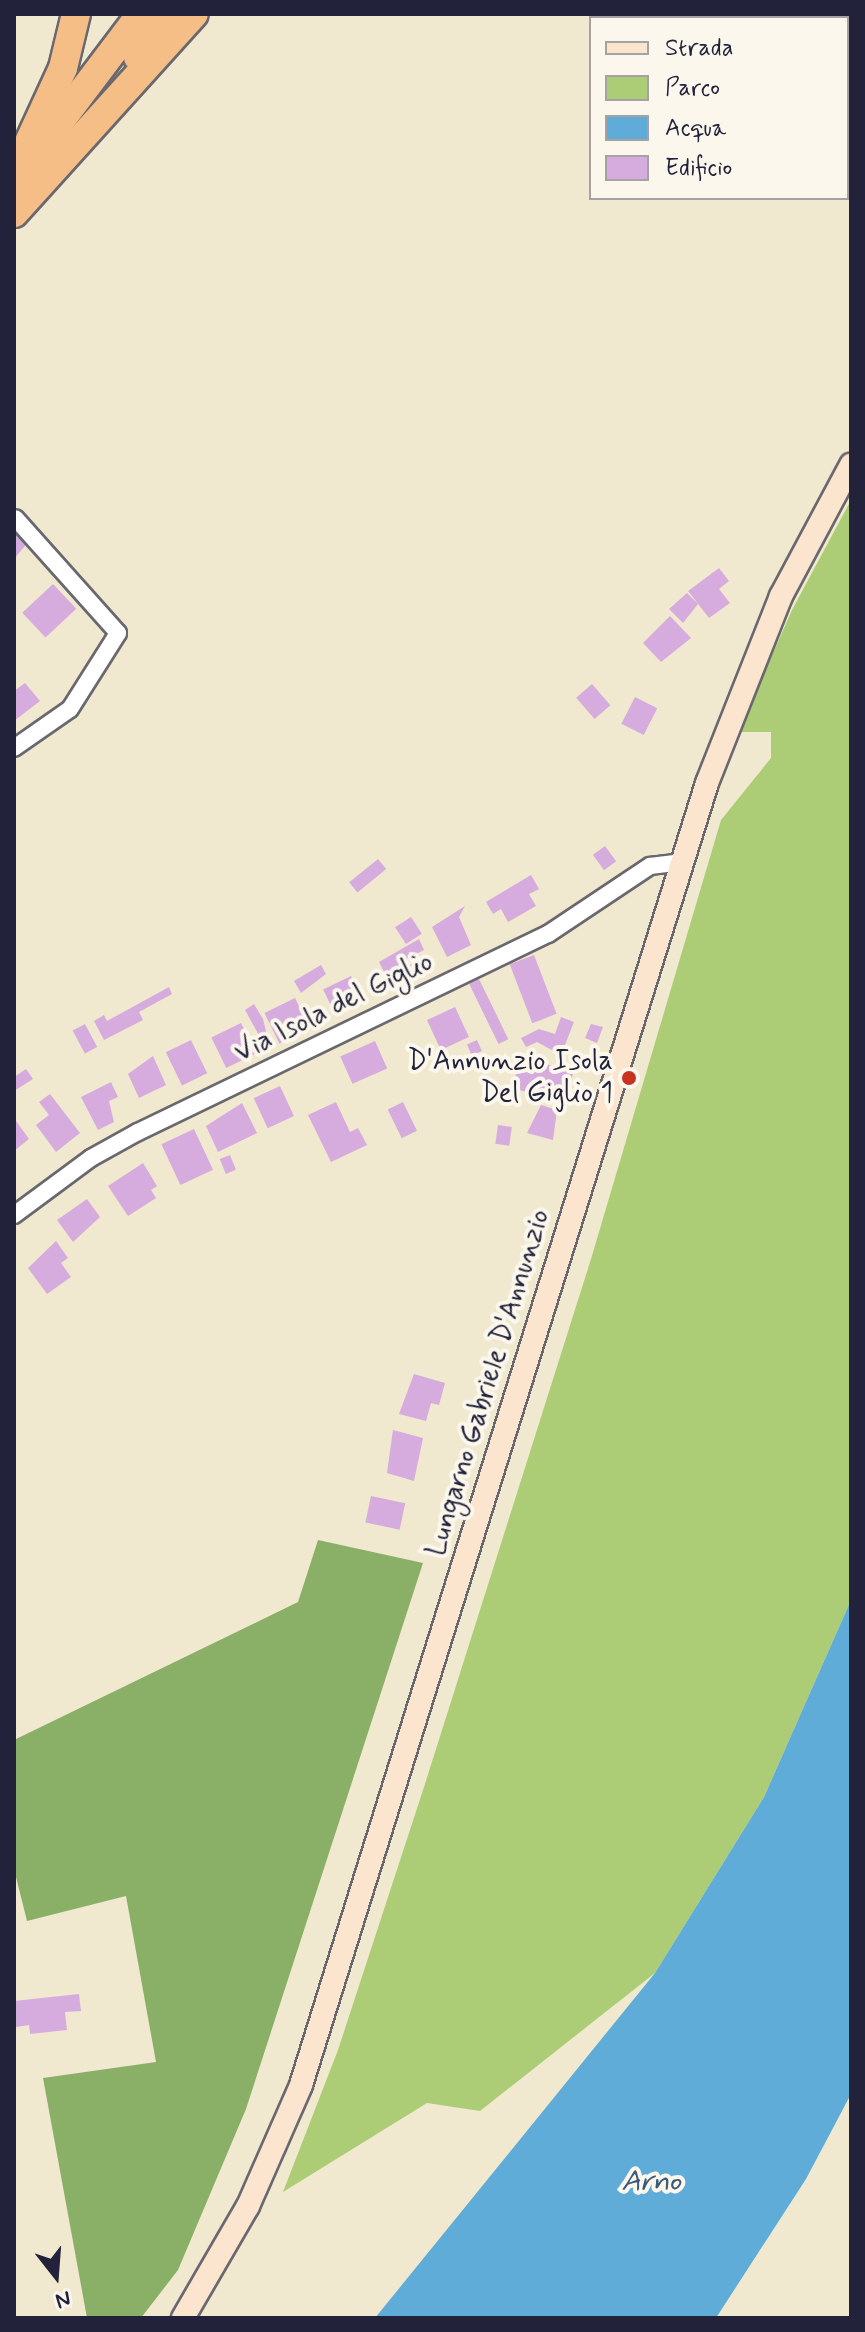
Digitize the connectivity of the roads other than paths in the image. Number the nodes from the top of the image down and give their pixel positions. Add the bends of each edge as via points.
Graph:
1 (76, 14) edge
2 (141, 14) edge
3 (166, 14) edge
4 (194, 14) edge
5 (98, 118) junction
6 (14, 174) edge
7 (14, 182) edge
8 (14, 213) edge
9 (851, 465) edge
10 (15, 518) edge
11 (14, 748) edge
12 (681, 862) junction
13 (14, 1215) edge
14 (183, 2318) edge

1 - 6 highway via 63,68
2 - 7 highway
3 - 5 highway
4 - 5 highway
5 - 8 highway
9 - 12 main road, Lungarno Gabriele D'Annunzio via 786,585 737,697
10 - 11 street via 118,633 70,709
12 - 13 street, Via Isola del Giglio via 650,866 548,934 138,1132 91,1158
12 - 14 main road, Lungarno Gabriele D'Annunzio via 301,2085 248,2206

